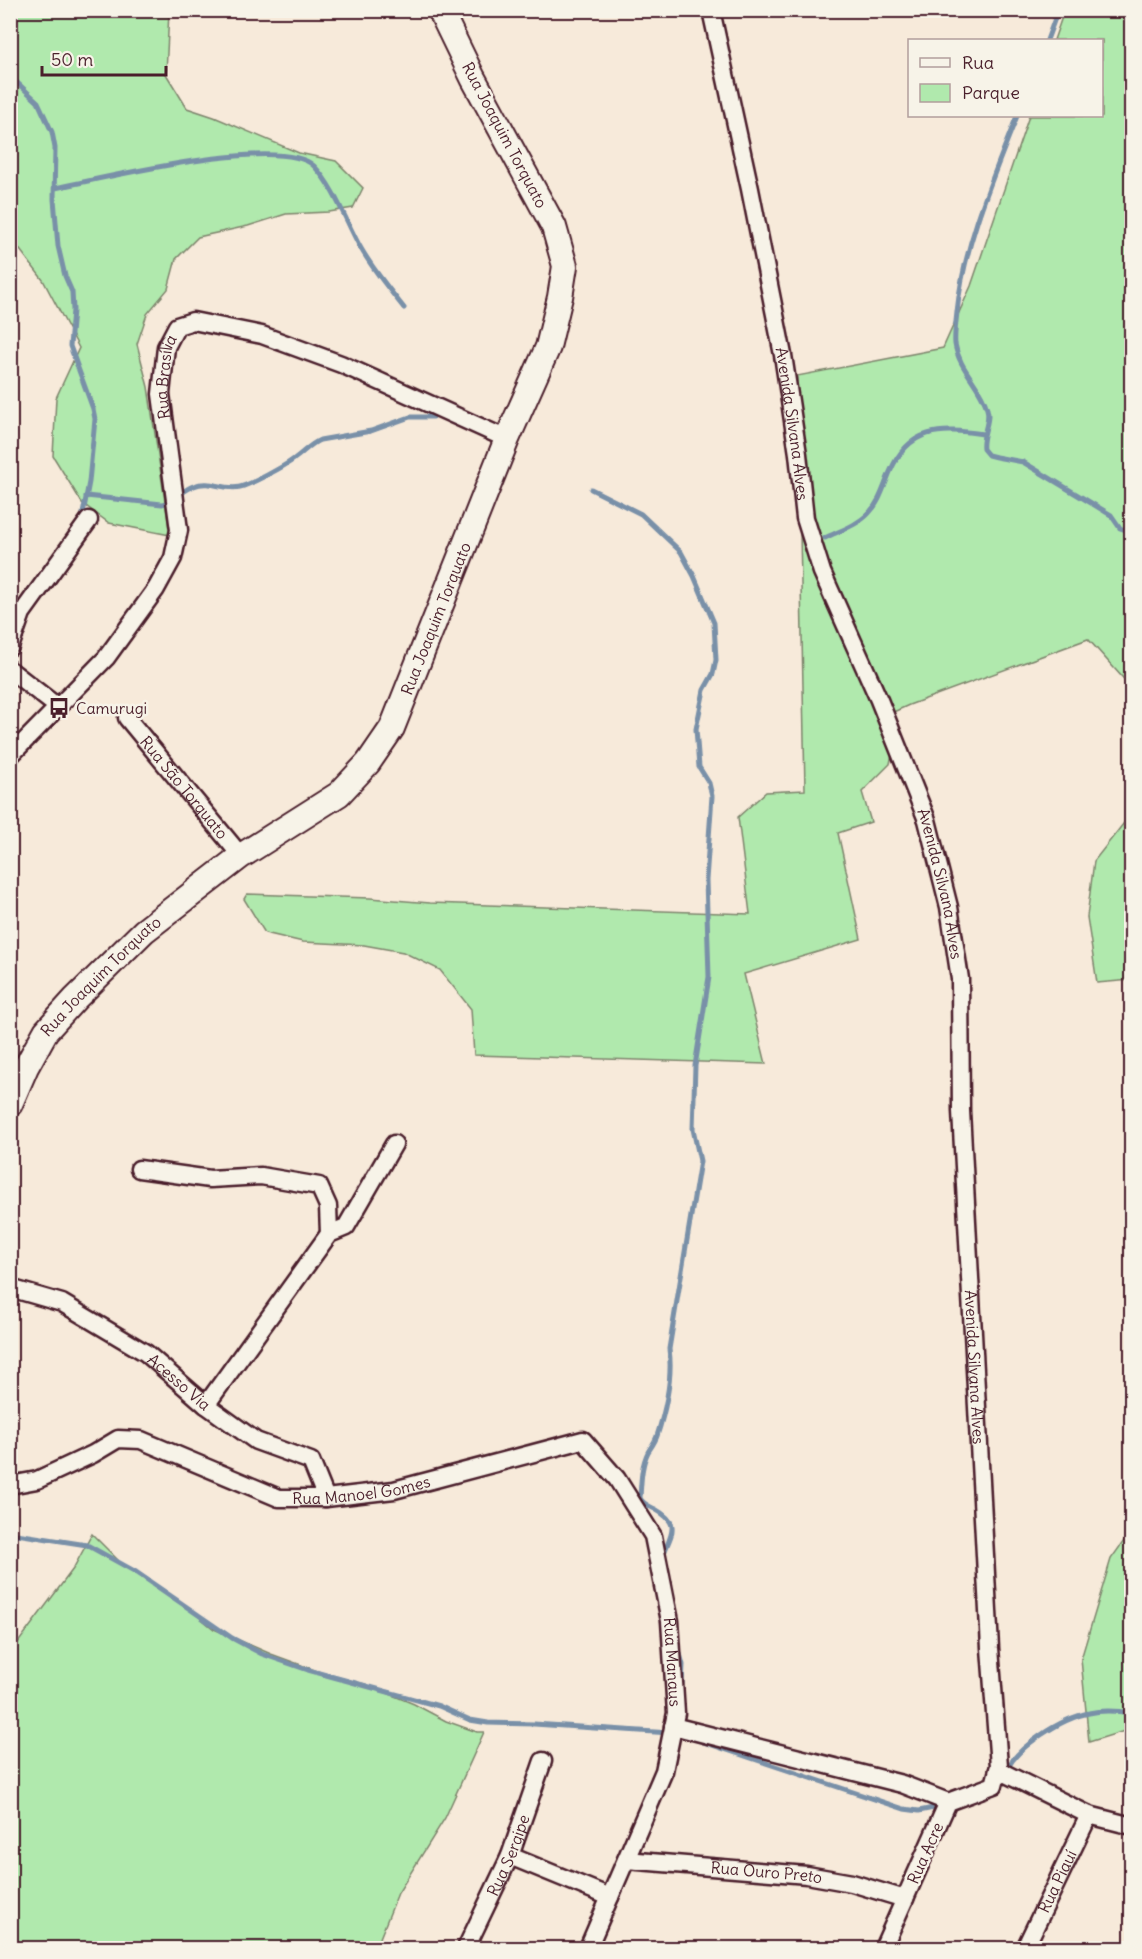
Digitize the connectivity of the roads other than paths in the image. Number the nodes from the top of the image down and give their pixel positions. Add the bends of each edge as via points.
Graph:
1 (440, 10) edge
2 (711, 10) edge
3 (507, 440) junction
4 (89, 520) dead end
5 (10, 648) edge
6 (12, 671) edge
7 (59, 708) junction
8 (127, 718) dead end
9 (10, 756) edge
10 (241, 856) junction
11 (10, 1104) edge
12 (394, 1144) dead end
13 (139, 1169) dead end
14 (329, 1234) junction
15 (10, 1288) edge
16 (206, 1405) junction
17 (583, 1440) joint
18 (10, 1485) edge
19 (326, 1498) junction
20 (673, 1726) junction
21 (543, 1761) dead end
22 (996, 1778) junction
23 (948, 1803) junction
24 (1089, 1815) junction
25 (1131, 1826) edge
26 (510, 1856) junction
27 (626, 1860) junction
28 (610, 1897) junction
29 (905, 1899) junction
30 (466, 1948) edge
31 (588, 1948) edge
32 (883, 1948) edge
33 (1025, 1948) edge

1 - 3 street, Rua Joaquim Torquato via 554,227 565,266 548,347
2 - 22 street, Avenida Silvana Alves via 783,355 805,518 822,572 927,820 949,907 960,980 961,1111
3 - 7 street, Rua Brasília via 341,364 261,335 193,321 177,326 166,347 161,394 179,530 172,558 156,589 106,658
3 - 10 street, Rua Joaquim Torquato via 392,728 368,763 339,794
4 - 5 street via 22,613
5 - 6 street
6 - 7 street
7 - 9 street, Rua Brasília
8 - 10 street, Rua São Torquato
10 - 11 street, Rua Joaquim Torquato via 144,931 75,999 46,1031
12 - 14 street via 346,1227
13 - 14 street via 210,1179 261,1176 319,1186 328,1206
14 - 16 street
15 - 16 street, Acesso Via via 62,1304 146,1353
16 - 19 street, Acesso Via via 256,1441 311,1461
17 - 19 street, Rua Manoel Gomes via 394,1490
17 - 20 street, Rua Manaus via 617,1479 653,1536 670,1621 676,1713
18 - 19 street, Rua Manoel Gomes via 37,1480 118,1438 141,1440 279,1498
20 - 23 street via 902,1784
20 - 27 street, Rua Manaus via 663,1771
21 - 26 street, Rua Sergipe
22 - 23 street, Rua Acre
22 - 24 street
23 - 29 street, Rua Acre
24 - 25 street
24 - 33 street, Rua Piauí
26 - 28 street
26 - 30 street, Rua Sergipe
27 - 28 street, Rua Manaus
27 - 29 street, Rua Ouro Preto via 807,1875
28 - 31 street, Rua Manaus
29 - 32 street, Rua Acre

